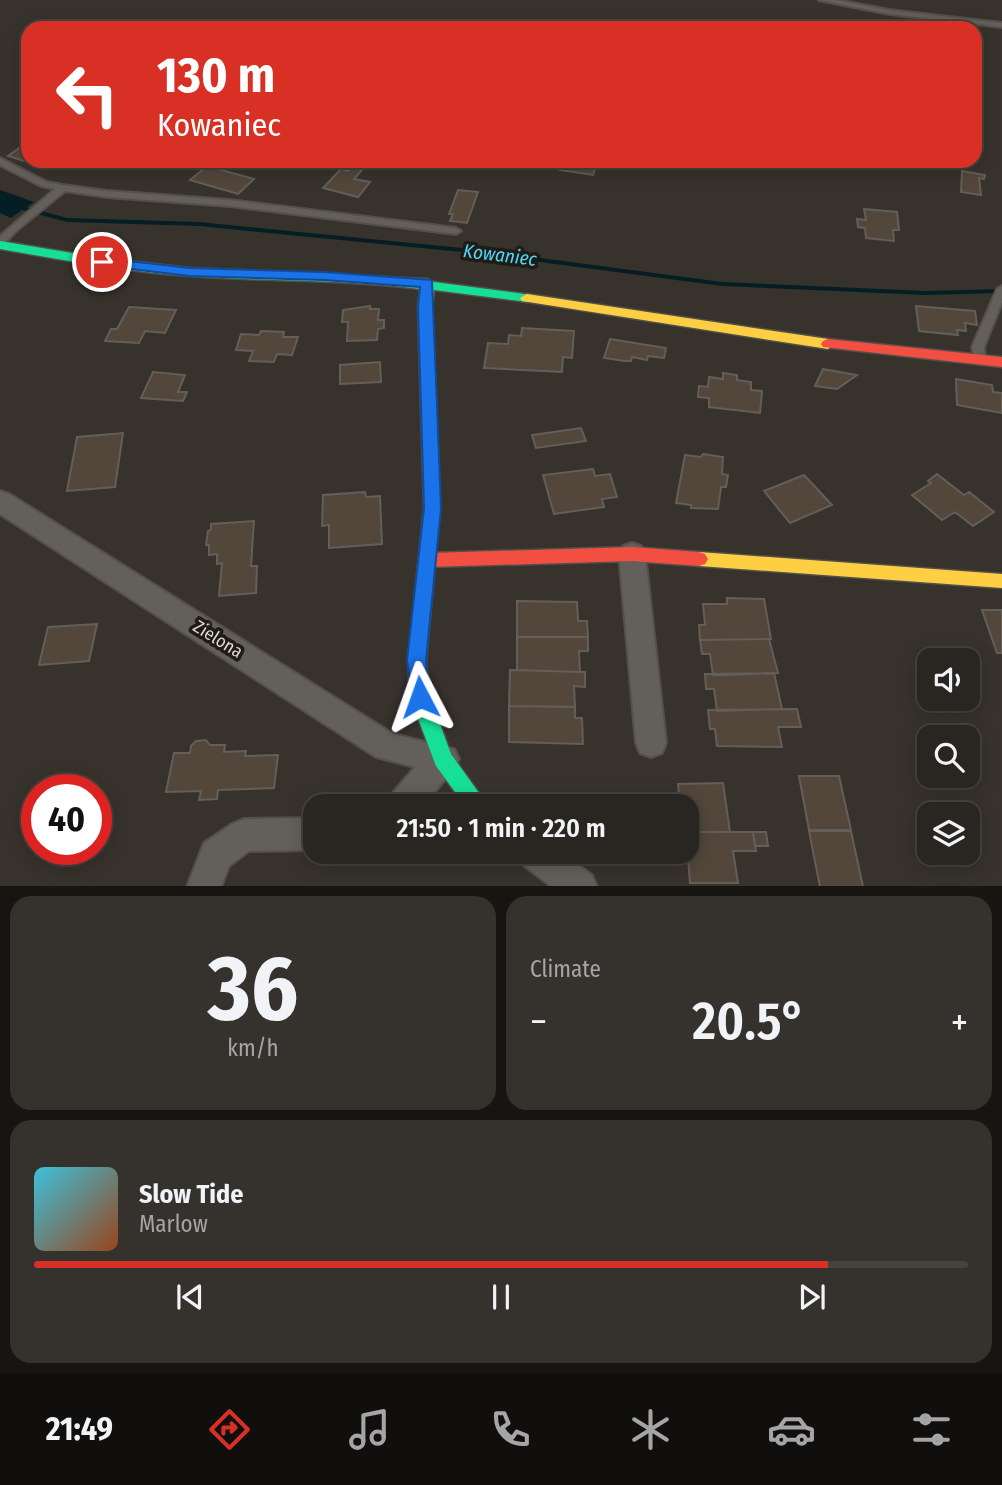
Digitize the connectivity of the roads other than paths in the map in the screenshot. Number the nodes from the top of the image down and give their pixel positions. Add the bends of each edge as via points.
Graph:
1 (822, 0) edge
2 (967, 21) edge
3 (982, 23) edge
4 (1002, 25) edge
5 (0, 161) edge
6 (63, 188) junction
7 (456, 231) dead end
8 (0, 244) edge
9 (428, 283) junction
10 (1002, 289) edge
11 (979, 360) junction
12 (1002, 362) edge
13 (0, 501) edge
14 (632, 554) junction
15 (429, 560) junction
16 (1002, 581) edge
17 (650, 743) dead end
18 (443, 759) junction
19 (412, 794) edge
20 (469, 794) edge
21 (303, 834) edge
22 (550, 864) edge
23 (204, 886) edge
24 (579, 886) edge

1 - 2 lane
3 - 4 lane
5 - 6 lane via 44,184
6 - 7 lane via 229,202
6 - 8 lane
8 - 9 street via 190,272
9 - 11 street via 823,343
9 - 15 street
10 - 11 lane via 978,347
11 - 12 street
13 - 18 street, Zielona via 387,747
14 - 15 street
14 - 16 street
14 - 17 street
15 - 18 street via 418,673 420,697
18 - 19 street
18 - 20 street
21 - 23 street via 244,835 216,855
22 - 24 street

